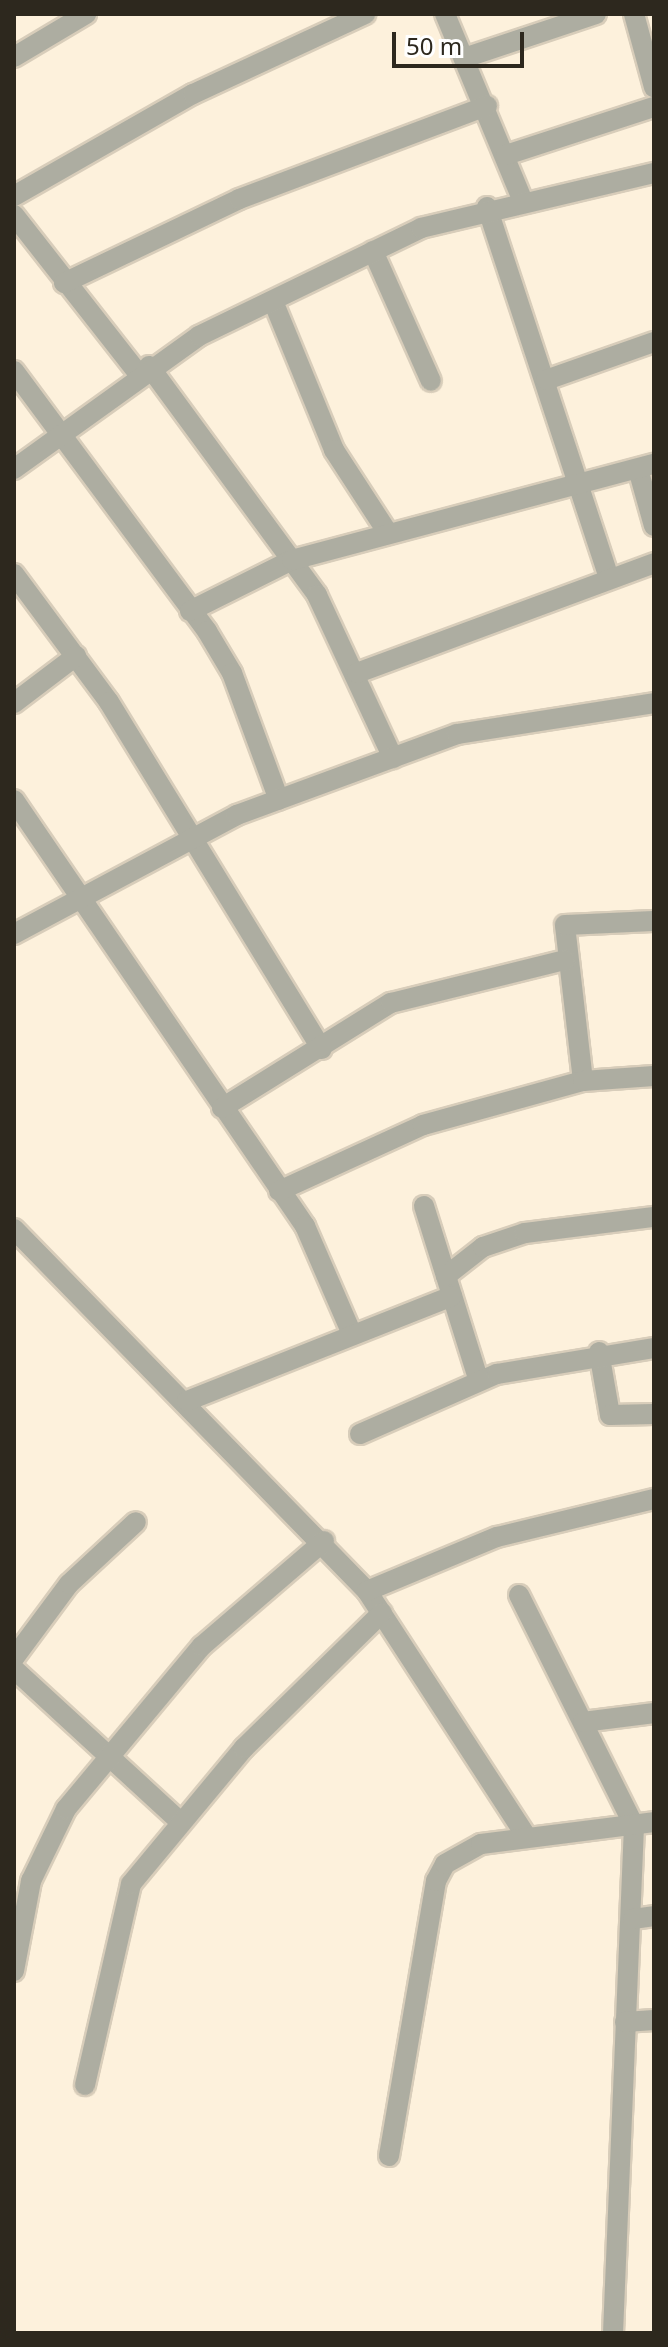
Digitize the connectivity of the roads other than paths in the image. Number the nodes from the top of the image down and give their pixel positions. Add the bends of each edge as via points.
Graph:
1 (86, 14) edge
2 (365, 14) edge
3 (445, 14) edge
4 (596, 14) edge
5 (634, 14) edge
6 (14, 57) edge
7 (464, 58) junction
8 (654, 87) edge
9 (487, 106) junction
10 (654, 107) edge
11 (506, 155) junction
12 (654, 173) edge
13 (14, 196) edge
14 (522, 199) junction
15 (487, 207) junction
16 (14, 215) edge
17 (373, 251) junction
18 (64, 283) junction
19 (273, 301) junction
20 (654, 342) edge
21 (144, 370) junction
22 (14, 371) edge
23 (546, 380) junction
24 (431, 381) dead end
25 (59, 440) junction
26 (646, 466) edge
27 (14, 469) edge
28 (582, 485) junction
29 (654, 526) edge
30 (388, 533) junction
31 (292, 560) junction
32 (654, 563) edge
33 (14, 574) edge
34 (609, 577) junction
35 (190, 611) junction
36 (76, 656) junction
37 (357, 673) junction
38 (14, 703) edge
39 (654, 703) edge
40 (393, 758) junction
41 (14, 800) edge
42 (279, 800) junction
43 (193, 836) junction
44 (82, 891) junction
45 (654, 921) edge
46 (14, 934) edge
47 (565, 960) junction
48 (322, 1049) junction
49 (654, 1076) edge
50 (583, 1081) junction
51 (222, 1108) junction
52 (279, 1191) junction
53 (424, 1206) dead end
54 (654, 1217) edge
55 (14, 1229) edge
56 (449, 1286) junction
57 (351, 1332) junction
58 (654, 1348) edge
59 (599, 1352) junction
60 (479, 1381) junction
61 (187, 1401) junction
62 (654, 1414) edge
63 (360, 1434) dead end
64 (654, 1499) edge
65 (136, 1522) dead end
66 (324, 1541) junction
67 (367, 1591) junction
68 (519, 1595) dead end
69 (382, 1613) junction
70 (14, 1658) edge
71 (14, 1669) edge
72 (654, 1713) edge
73 (583, 1722) junction
74 (110, 1752) junction
75 (178, 1820) junction
76 (644, 1824) edge
77 (527, 1837) junction
78 (644, 1917) edge
79 (14, 1971) edge
80 (654, 2020) edge
81 (625, 2022) junction
82 (85, 2085) dead end
83 (389, 2156) dead end
84 (613, 2333) edge

1 - 6 street
2 - 13 street via 193,94
3 - 7 street
4 - 7 street
5 - 8 street
7 - 9 street
9 - 11 street
9 - 18 street via 239,199
10 - 11 street
11 - 14 street
12 - 14 street
14 - 15 street
15 - 17 street
15 - 23 street
16 - 18 street
17 - 19 street
17 - 24 street
18 - 21 street
19 - 21 street
19 - 30 street via 334,450
20 - 23 street
21 - 25 street
21 - 31 street
22 - 25 street
23 - 28 street
25 - 27 street
25 - 35 street
26 - 28 street
26 - 29 street
28 - 30 street
28 - 34 street
30 - 31 street
31 - 35 street
31 - 37 street
32 - 34 street
33 - 36 street
34 - 37 street
35 - 42 street via 232,673
36 - 38 street
36 - 43 street
37 - 40 street
39 - 40 street via 502,722
40 - 42 street
41 - 44 street
42 - 43 street
43 - 44 street
43 - 48 street
44 - 46 street
44 - 51 street
45 - 47 street via 569,922 562,931
47 - 48 street via 391,1003
47 - 50 street
48 - 51 street
49 - 50 street
50 - 52 street via 423,1125
51 - 52 street
52 - 57 street via 305,1226
53 - 56 street
54 - 56 street via 525,1233 483,1247
55 - 61 street
56 - 57 street
56 - 60 street
57 - 61 street
58 - 59 street
59 - 60 street
59 - 62 street via 610,1415
60 - 63 street
61 - 66 street
64 - 67 street via 497,1537
65 - 70 street via 69,1584
66 - 67 street
66 - 74 street via 202,1646
67 - 69 street
68 - 73 street
69 - 75 street
69 - 77 street
71 - 74 street
72 - 73 street
73 - 76 street
74 - 75 street
74 - 79 street via 43,1844
75 - 82 street via 138,1873 120,1911
76 - 77 street
76 - 78 street
77 - 83 street via 458,1851 436,1881
78 - 81 street
80 - 81 street
81 - 84 street

